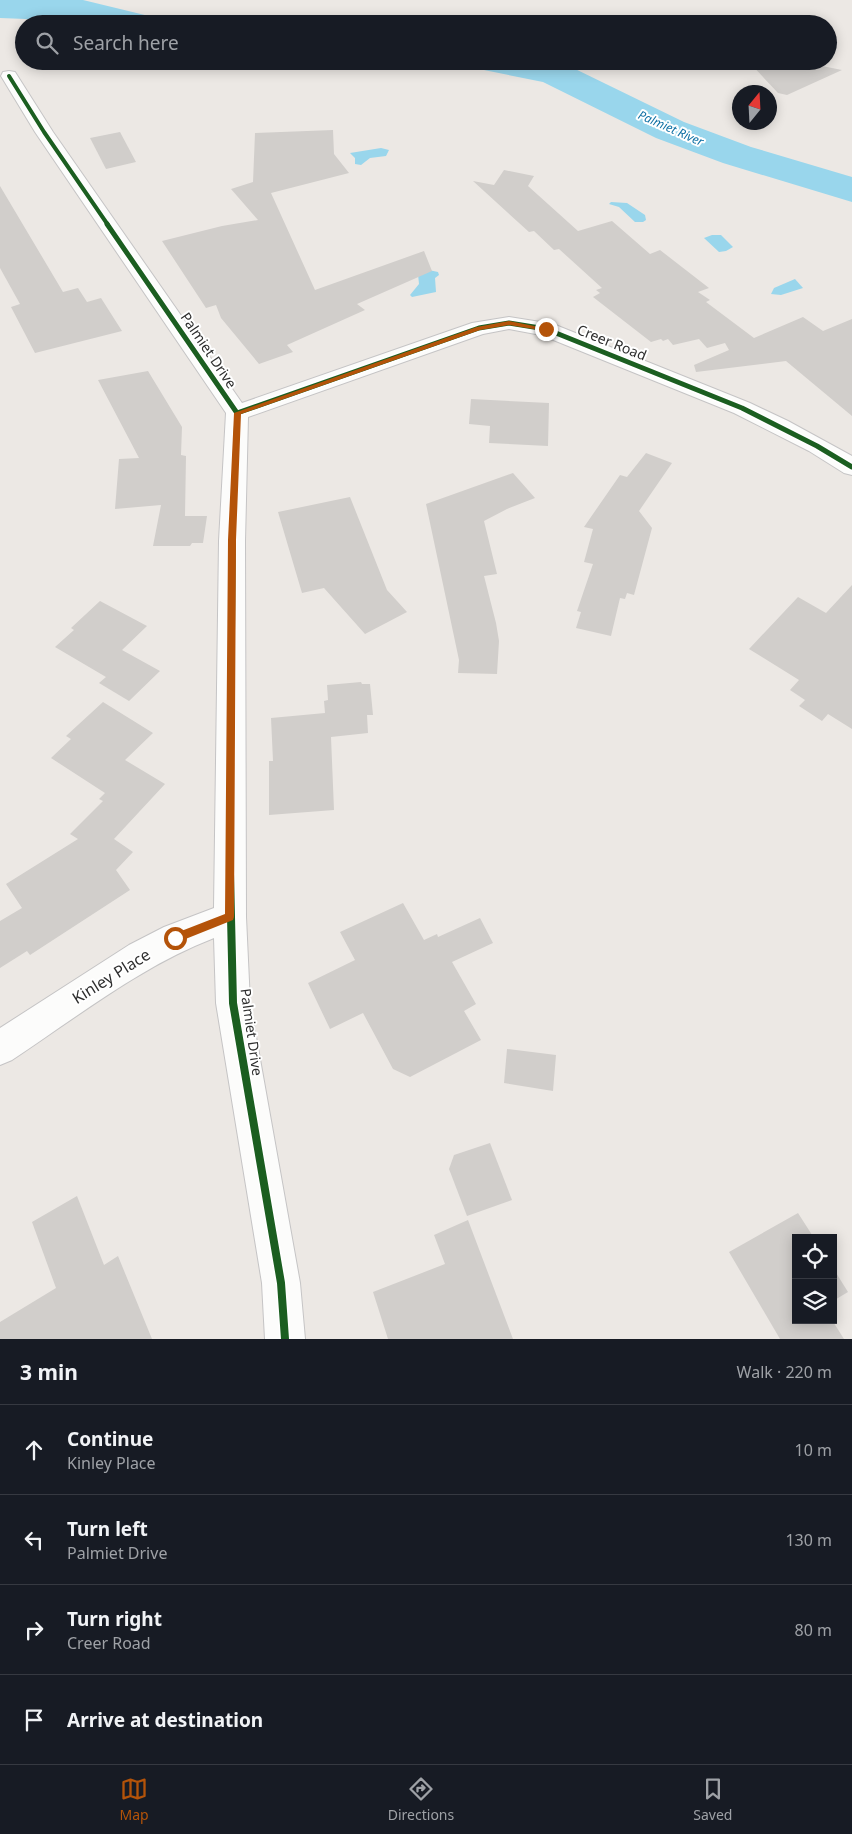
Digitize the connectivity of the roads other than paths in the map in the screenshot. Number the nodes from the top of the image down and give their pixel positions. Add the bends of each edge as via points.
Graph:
1 (9, 76) dead end
2 (237, 413) junction
3 (852, 467) edge
4 (230, 917) junction
5 (0, 1048) edge
6 (285, 1339) edge

1 - 2 street, Palmiet Drive
2 - 3 street, Creer Road via 479,328 517,323 546,329 732,405 824,448
2 - 4 street, Palmiet Drive via 232,540
4 - 5 street, Kinley Place via 175,938 141,956
4 - 6 street, Palmiet Drive via 233,1003 281,1284

